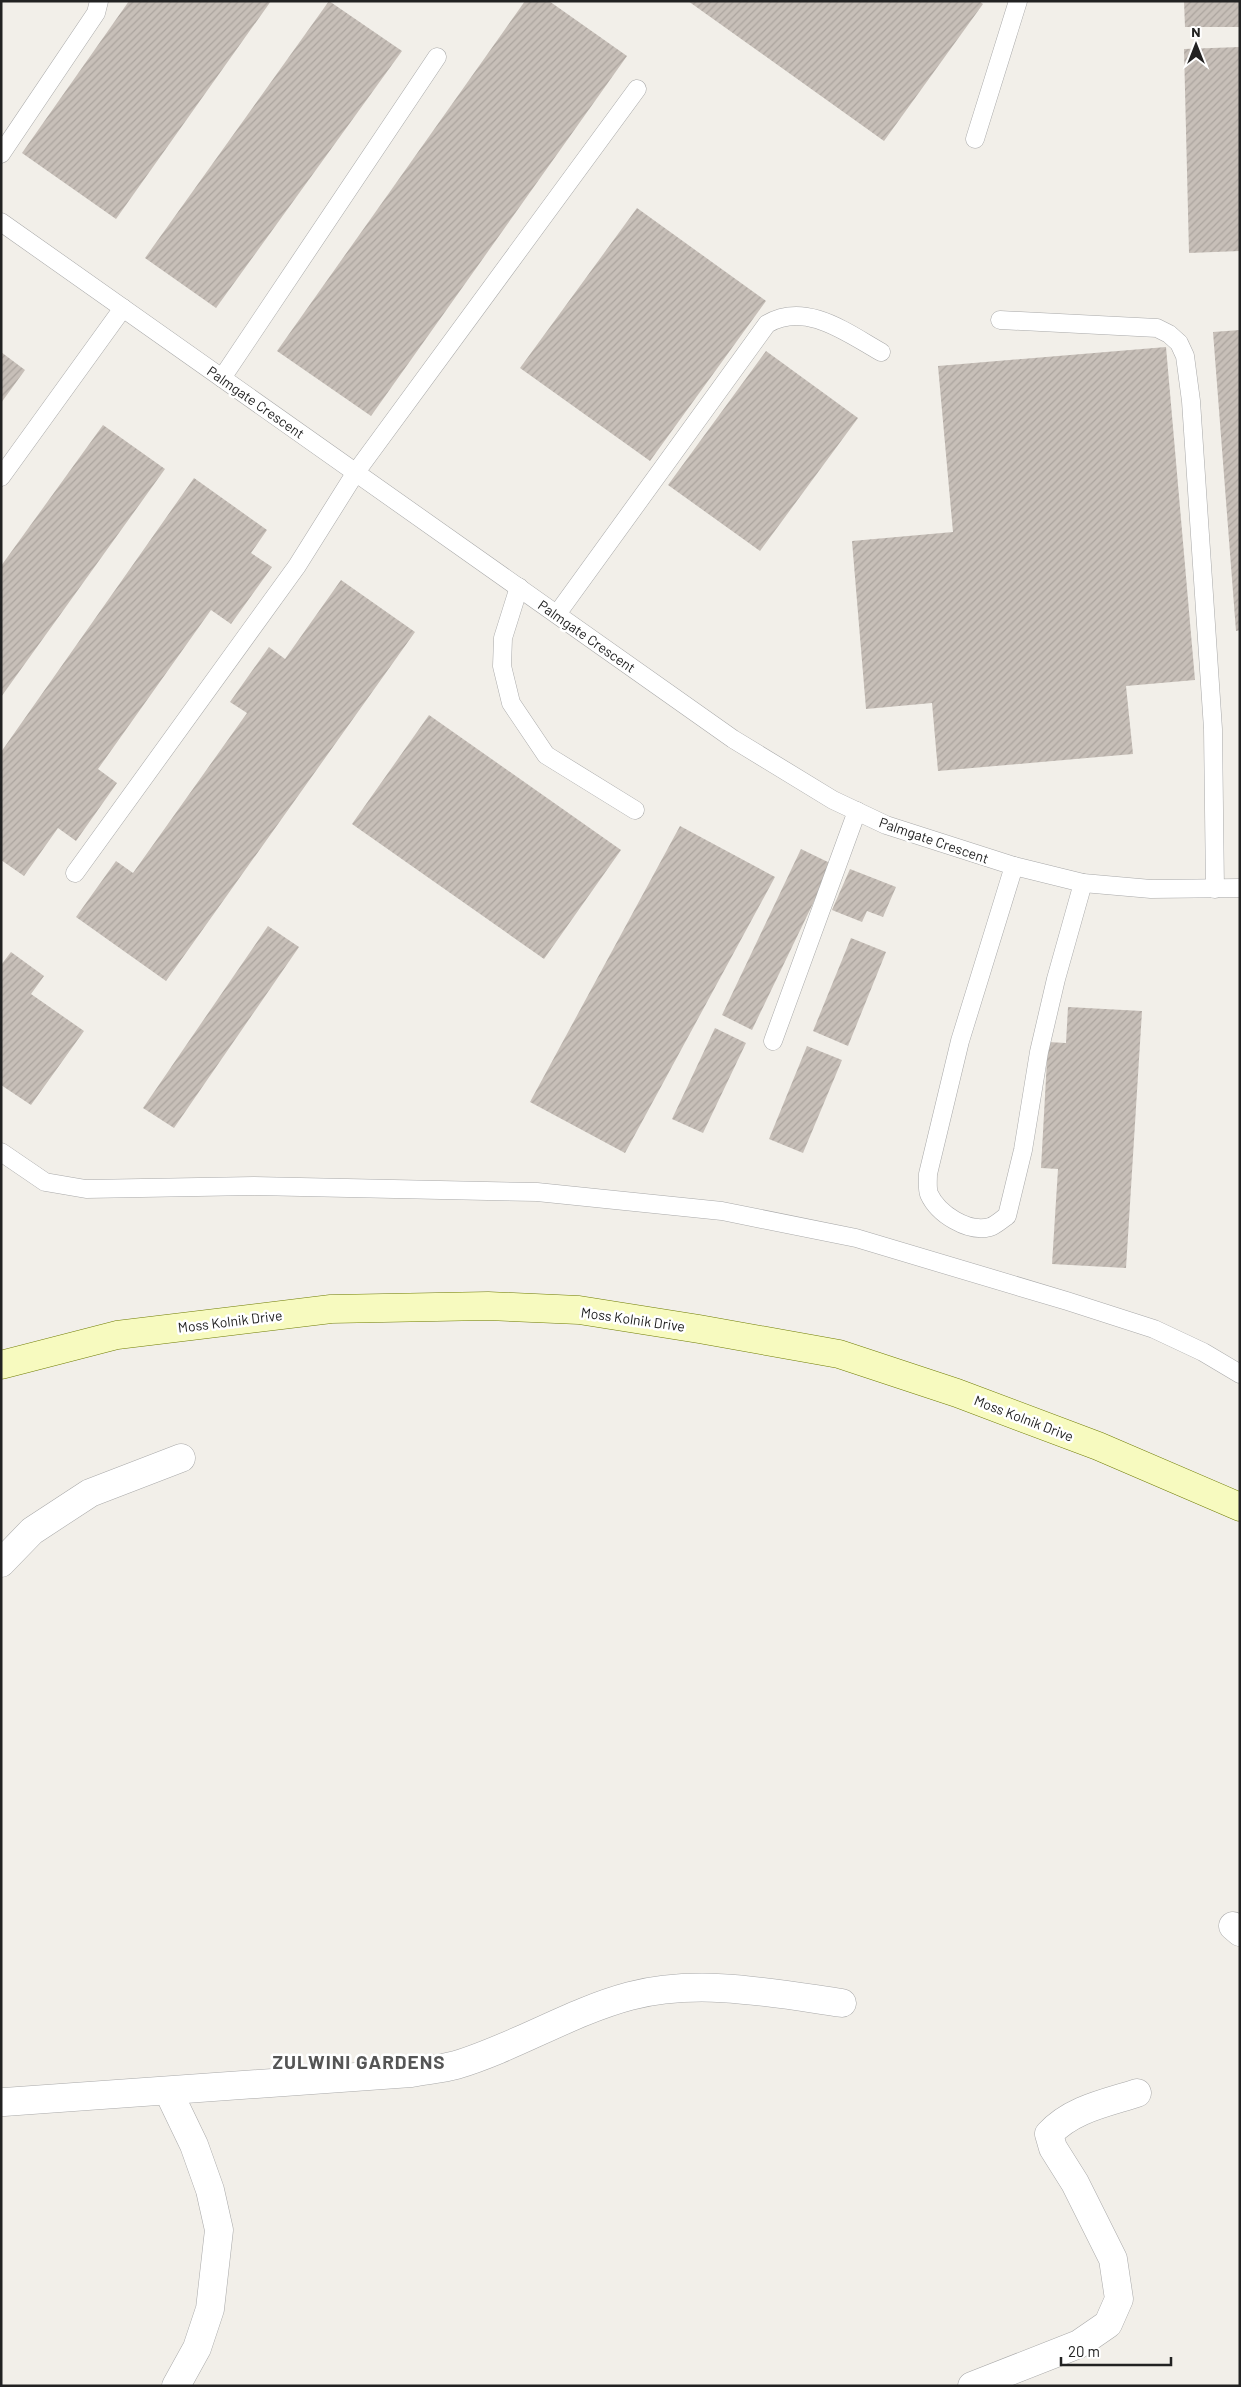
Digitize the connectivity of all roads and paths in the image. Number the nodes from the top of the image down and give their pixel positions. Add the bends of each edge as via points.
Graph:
1 (99, 1) edge
2 (1018, 1) edge
3 (437, 57) dead end
4 (637, 89) dead end
5 (975, 139) dead end
6 (1, 154) edge
7 (2, 225) edge
8 (123, 308) junction
9 (1000, 320) dead end
10 (881, 352) dead end
11 (222, 378) junction
12 (356, 472) junction
13 (1, 477) edge
14 (519, 587) junction
15 (557, 614) junction
16 (635, 810) dead end
17 (857, 811) junction
18 (1014, 866) junction
19 (75, 874) dead end
20 (1083, 883) junction
21 (1240, 888) edge
22 (1215, 889) junction
23 (772, 1041) dead end
24 (1, 1152) edge
25 (1, 1365) edge
26 (1240, 1374) edge
27 (181, 1458) dead end
28 (1240, 1507) edge
29 (1, 1563) edge
30 (842, 2003) dead end
31 (168, 2091) junction
32 (1137, 2093) dead end
33 (2, 2100) edge
34 (176, 2386) edge
35 (972, 2386) edge

1 - 6 lane via 96,14
2 - 5 lane
3 - 11 lane
4 - 12 lane
7 - 8 lane, Palmgate Crescent
8 - 11 lane, Palmgate Crescent
8 - 13 lane
9 - 22 lane via 1156,328 1179,343 1185,356 1210,672
10 - 15 lane via 825,322 804,316 777,318 767,324
11 - 12 lane, Palmgate Crescent
12 - 14 lane, Palmgate Crescent
12 - 19 lane via 297,566
14 - 15 lane, Palmgate Crescent
14 - 16 lane via 503,638 502,666 511,703 546,755
15 - 17 lane, Palmgate Crescent via 733,739
17 - 18 lane, Palmgate Crescent via 886,825
17 - 23 lane
18 - 20 lane, Palmgate Crescent
18 - 20 lane via 960,1041 928,1174 928,1191 935,1205 973,1228 991,1226 1007,1216 1039,1052
20 - 22 lane, Palmgate Crescent via 1151,889
21 - 22 lane, Palmgate Crescent
24 - 26 lane via 45,1182 86,1189 254,1186 537,1192 722,1211 856,1238 1067,1301 1154,1329
25 - 28 main road, Moss Kolnik Drive via 117,1335 331,1309 488,1306 579,1310 839,1354 957,1393 1098,1446
27 - 29 street via 90,1493 32,1531
30 - 31 street via 701,1987 668,1989 630,1996 455,2065 371,2077
31 - 33 street
31 - 34 street via 194,2145 210,2190 219,2230 210,2309 197,2348
32 - 35 street via 1074,2113 1049,2134 1053,2148 1076,2183 1113,2259 1119,2299 1108,2324 1079,2344

